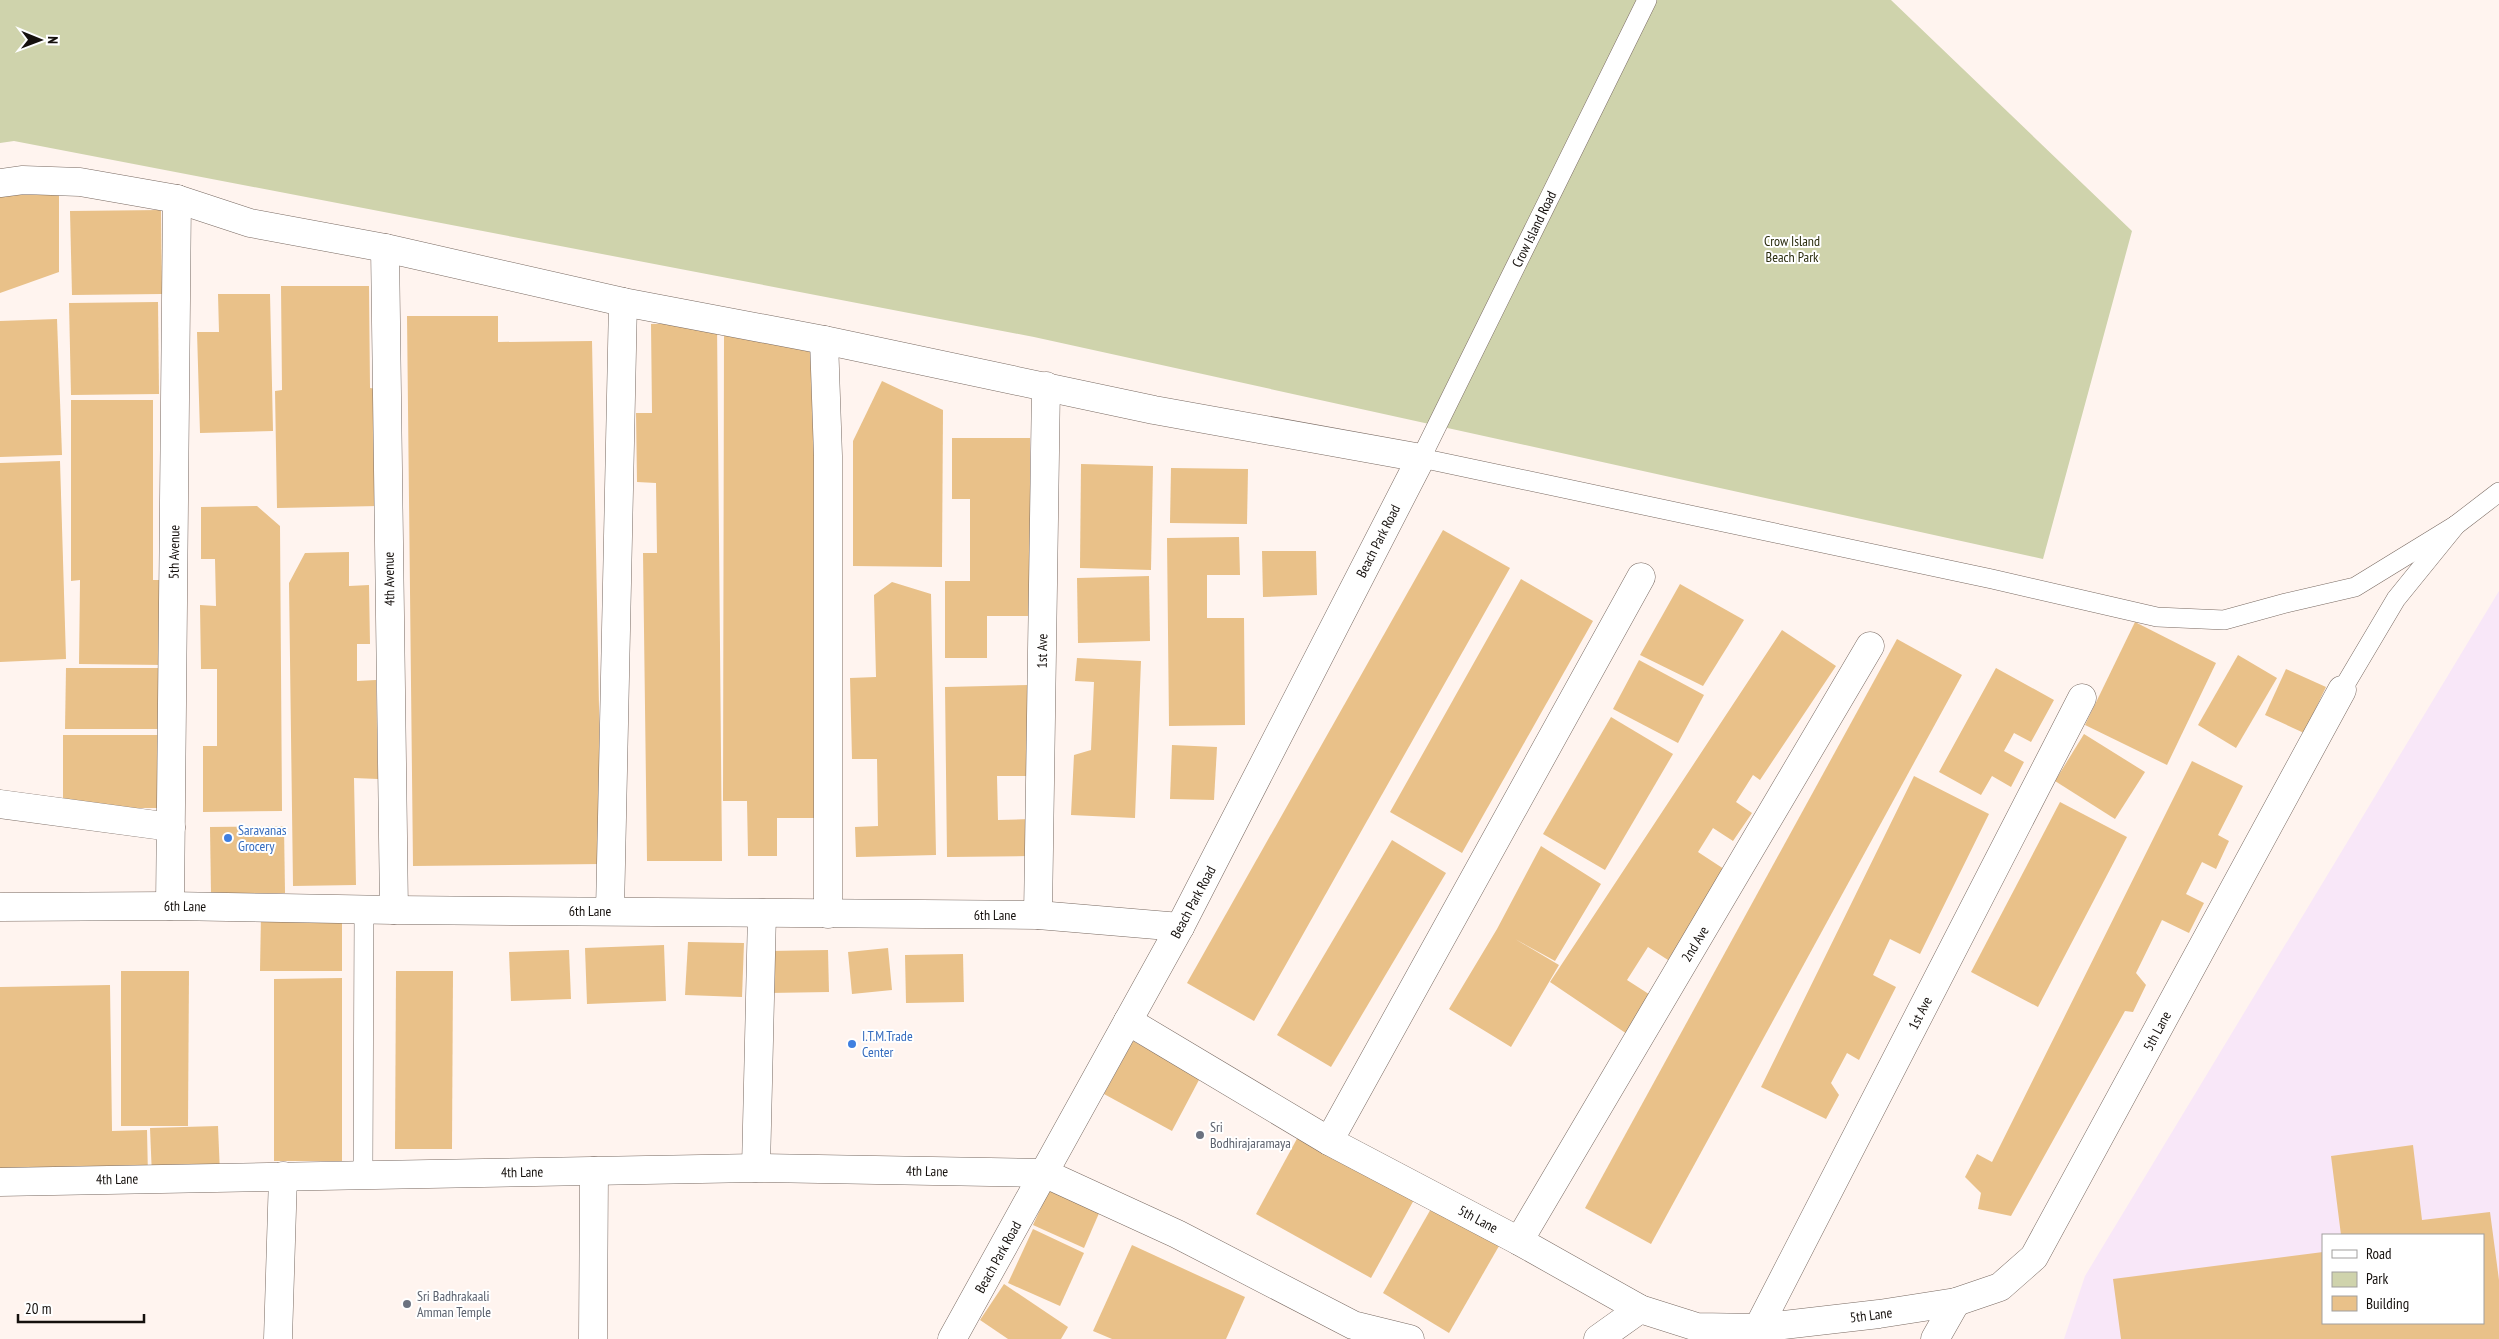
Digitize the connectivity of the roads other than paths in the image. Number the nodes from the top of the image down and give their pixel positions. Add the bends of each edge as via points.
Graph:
1 (1647, 0) edge
2 (0, 183) edge
3 (177, 199) junction
4 (385, 248) junction
5 (623, 302) junction
6 (824, 340) junction
7 (1046, 386) junction
8 (1421, 458) junction
9 (2499, 492) edge
10 (2456, 525) junction
11 (1641, 577) dead end
12 (1870, 646) dead end
13 (2342, 690) joint
14 (2082, 698) dead end
15 (0, 804) edge
16 (171, 827) junction
17 (170, 906) junction
18 (0, 908) edge
19 (364, 910) junction
20 (394, 910) junction
21 (610, 911) junction
22 (762, 913) junction
23 (828, 914) junction
24 (1038, 915) junction
25 (1180, 927) junction
26 (1128, 1021) junction
27 (1329, 1141) junction
28 (756, 1168) junction
29 (594, 1171) junction
30 (1044, 1173) junction
31 (363, 1175) junction
32 (282, 1176) junction
33 (0, 1182) edge
34 (1519, 1241) junction
35 (1956, 1302) junction
36 (1640, 1309) junction
37 (1758, 1328) junction
38 (278, 1339) edge
39 (593, 1339) edge
40 (952, 1339) edge
41 (1410, 1339) edge
42 (1598, 1339) edge
43 (1935, 1339) edge

1 - 8 lane, Crow Island Road
2 - 3 street via 23,180 80,182
3 - 4 street via 250,223
3 - 16 street, 5th Avenue
4 - 5 street
4 - 20 street, 4th Avenue
5 - 6 street
5 - 21 street
6 - 7 street
6 - 23 street via 828,456
7 - 8 street via 1154,410
7 - 24 street, 1st Ave
8 - 10 lane via 2157,617 2224,620 2354,587
8 - 25 street, Beach Park Road
9 - 10 lane
10 - 13 lane via 2396,599
11 - 27 street
12 - 34 street, 2nd Ave
13 - 35 street, 5th Lane via 2034,1257 2000,1287
14 - 37 street, 1st Ave
15 - 16 street
16 - 17 street, 5th Avenue
17 - 18 street, 6th Lane
17 - 19 street, 6th Lane
19 - 20 street, 6th Lane
19 - 31 lane
20 - 21 street, 6th Lane
21 - 22 street, 6th Lane
22 - 23 street, 6th Lane
22 - 28 street
23 - 24 street, 6th Lane
24 - 25 street, 6th Lane
25 - 26 street, Beach Park Road
26 - 27 street, 5th Lane
26 - 30 street, Beach Park Road
27 - 34 street, 5th Lane
28 - 29 street, 4th Lane
28 - 30 street, 4th Lane
29 - 31 street, 4th Lane
29 - 39 street
30 - 40 street, Beach Park Road
30 - 41 street via 1177,1234 1353,1325
31 - 32 street, 4th Lane
32 - 33 street, 4th Lane
32 - 38 street
34 - 36 street, 5th Lane
35 - 37 street, 5th Lane
35 - 43 street
36 - 37 street, 5th Lane via 1697,1327
36 - 42 street

